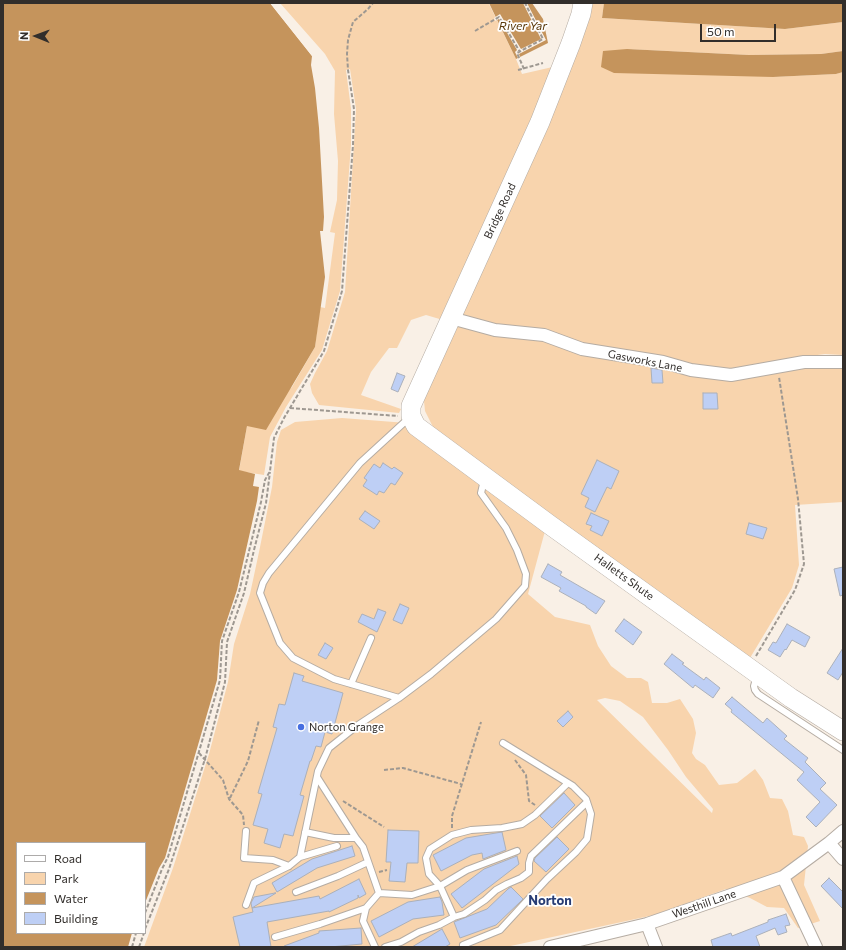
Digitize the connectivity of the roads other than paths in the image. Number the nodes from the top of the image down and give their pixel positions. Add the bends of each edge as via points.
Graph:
1 (583, 3) edge
2 (451, 318) junction
3 (843, 362) edge
4 (411, 416) junction
5 (485, 477) junction
6 (371, 638) dead end
7 (753, 670) junction
8 (352, 684) junction
9 (399, 698) junction
10 (843, 731) edge
11 (503, 743) road end
12 (843, 750) edge
13 (317, 777) junction
14 (568, 783) junction
15 (587, 802) junction
16 (246, 831) road end
17 (843, 831) edge
18 (304, 832) junction
19 (356, 838) junction
20 (829, 843) junction
21 (337, 846) dead end
22 (517, 851) dead end
23 (300, 857) junction
24 (843, 859) edge
25 (368, 862) junction
26 (289, 866) junction
27 (783, 877) junction
28 (440, 886) junction
29 (296, 892) dead end
30 (380, 893) junction
31 (246, 905) dead end
32 (366, 908) junction
33 (454, 917) junction
34 (647, 924) junction
35 (275, 937) dead end
36 (463, 945) dead end
37 (375, 947) edge
38 (385, 947) edge
39 (550, 947) edge
40 (656, 947) edge
41 (816, 947) edge

1 - 2 main road, Bridge Road via 572,43 540,122
2 - 3 street, Gasworks Lane via 495,330 544,335 582,349 730,375 804,362
2 - 4 main road, Bridge Road via 411,406
4 - 5 main road, Halletts Shute via 416,426
4 - 8 lane via 360,463 262,583 260,593 280,643 293,658 334,679
5 - 7 main road, Halletts Shute
5 - 9 lane via 480,493 506,528 517,550 526,574 525,586 480,633
6 - 8 lane
7 - 10 main road, Halletts Shute
7 - 12 lane via 754,686 758,694
8 - 9 lane
9 - 13 lane via 329,748
11 - 14 lane
13 - 18 lane
13 - 19 lane
14 - 15 lane
14 - 28 lane via 541,810 522,824 452,835 430,849 426,858 429,874
15 - 33 lane via 531,856 529,872 496,890 464,914
15 - 36 lane via 591,814 587,839 576,852 500,930
16 - 26 lane via 244,858 273,860
17 - 20 street, Westhill Lane
18 - 19 lane via 334,838
18 - 23 lane
19 - 25 lane via 363,847
20 - 24 street
20 - 27 street, Westhill Lane
21 - 23 lane
22 - 28 lane via 467,870
23 - 26 lane
25 - 29 lane
25 - 30 lane
26 - 31 lane via 254,883
27 - 34 street, Westhill Lane
27 - 41 street
28 - 30 lane via 412,895
28 - 33 lane
30 - 32 lane
32 - 35 lane
32 - 37 lane via 363,921
33 - 38 lane via 439,926
34 - 39 street, Westhill Lane
34 - 40 street

